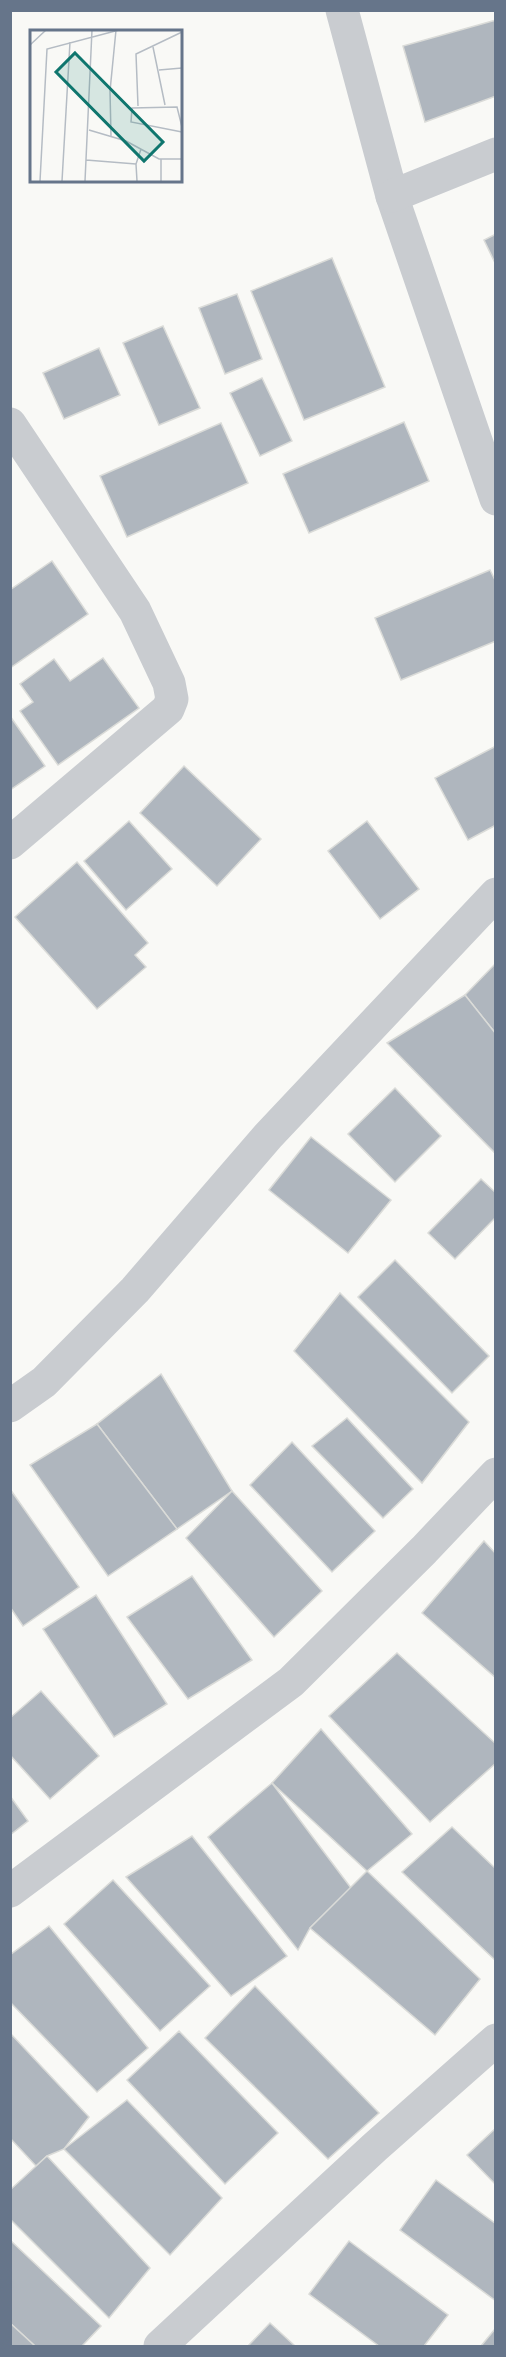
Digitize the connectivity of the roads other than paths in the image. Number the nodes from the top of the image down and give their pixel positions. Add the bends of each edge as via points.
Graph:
1 (342, 10) edge
2 (495, 154) edge
3 (392, 196) junction
4 (10, 424) edge
5 (495, 500) edge
6 (10, 843) edge
7 (495, 894) edge
8 (10, 1406) edge
9 (495, 1474) edge
10 (10, 1891) edge
11 (495, 2040) edge
12 (160, 2346) edge

1 - 3 street
2 - 3 street
3 - 5 street
4 - 6 street via 135,611 169,683 172,699 168,709
7 - 8 street via 268,1136 135,1290 44,1382
9 - 10 street via 291,1682
11 - 12 street

